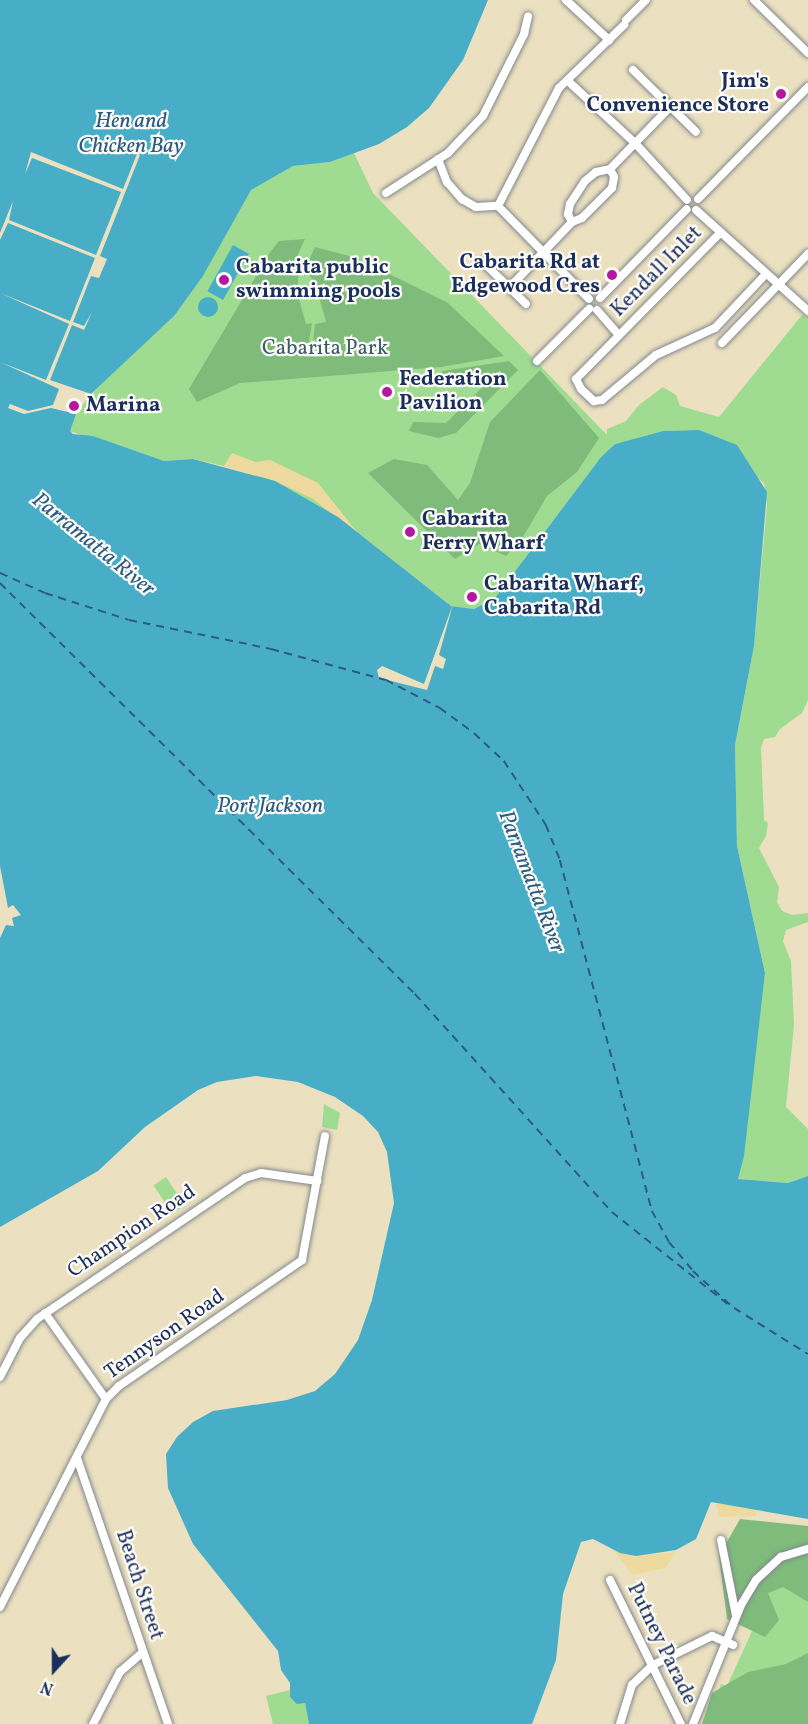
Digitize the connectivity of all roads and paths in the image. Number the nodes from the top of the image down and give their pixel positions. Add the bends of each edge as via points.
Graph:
1 (566, 0) edge
2 (646, 0) edge
3 (754, 0) edge
4 (528, 16) dead end
5 (609, 40) junction
6 (808, 53) edge
7 (633, 70) dead end
8 (568, 81) junction
9 (808, 87) edge
10 (670, 107) junction
11 (696, 132) dead end
12 (635, 143) junction
13 (438, 159) junction
14 (610, 169) junction
15 (386, 193) dead end
16 (498, 206) junction
17 (690, 206) junction
18 (572, 222) junction
19 (720, 233) junction
20 (542, 252) junction
21 (808, 254) edge
22 (483, 262) dead end
23 (765, 274) junction
24 (776, 285) junction
25 (509, 288) junction
26 (600, 298) junction
27 (589, 299) junction
28 (526, 304) dead end
29 (593, 310) junction
30 (808, 311) edge
31 (619, 335) junction
32 (722, 343) dead end
33 (537, 361) dead end
34 (326, 1136) dead end
35 (317, 1181) junction
36 (45, 1313) junction
37 (0, 1377) edge
38 (106, 1399) junction
39 (77, 1458) junction
40 (721, 1540) dead end
41 (808, 1549) edge
42 (610, 1580) dead end
43 (0, 1607) edge
44 (736, 1619) junction
45 (730, 1643) junction
46 (142, 1653) junction
47 (653, 1665) junction
48 (93, 1724) edge
49 (168, 1724) edge
50 (621, 1724) edge
51 (681, 1724) edge
52 (693, 1724) edge

1 - 5 street
2 - 5 street
3 - 6 street
4 - 13 street via 524,34 483,116
5 - 8 street
7 - 10 street
8 - 12 street
8 - 16 street via 559,88
9 - 17 street
10 - 11 street
10 - 12 street
12 - 14 street
12 - 17 street
13 - 15 street
13 - 16 street via 447,182 462,199 476,207
14 - 18 street via 614,177 612,188 582,218
14 - 18 street via 596,172 585,181 570,204 568,214
16 - 20 street
17 - 19 street
17 - 26 street
18 - 20 street
19 - 23 street
19 - 31 street, Kendall Inlet
20 - 25 street
20 - 27 street
21 - 24 street
22 - 25 street
23 - 24 street
23 - 31 street, Kendall Inlet via 715,328 656,355 602,400 594,401 576,379
24 - 30 street
24 - 32 street
25 - 28 street
26 - 27 street
26 - 29 street
27 - 29 street
29 - 31 street, Kendall Inlet
29 - 33 street
34 - 35 street, Tennyson Road
35 - 36 street, Champion Road via 253,1174
35 - 38 street, Tennyson Road via 305,1254 299,1263 119,1386
36 - 37 street, Champion Road via 26,1330
36 - 38 street
38 - 39 street, Tennyson Road
39 - 43 street, Tennyson Road
39 - 46 street, Beach Street
40 - 44 street
41 - 44 street via 787,1554 761,1572
42 - 47 street, Putney Parade
44 - 45 street
45 - 47 street via 712,1636
45 - 52 street
46 - 48 street via 120,1672
46 - 49 street, Beach Street
47 - 50 street via 632,1685
47 - 51 street, Putney Parade

